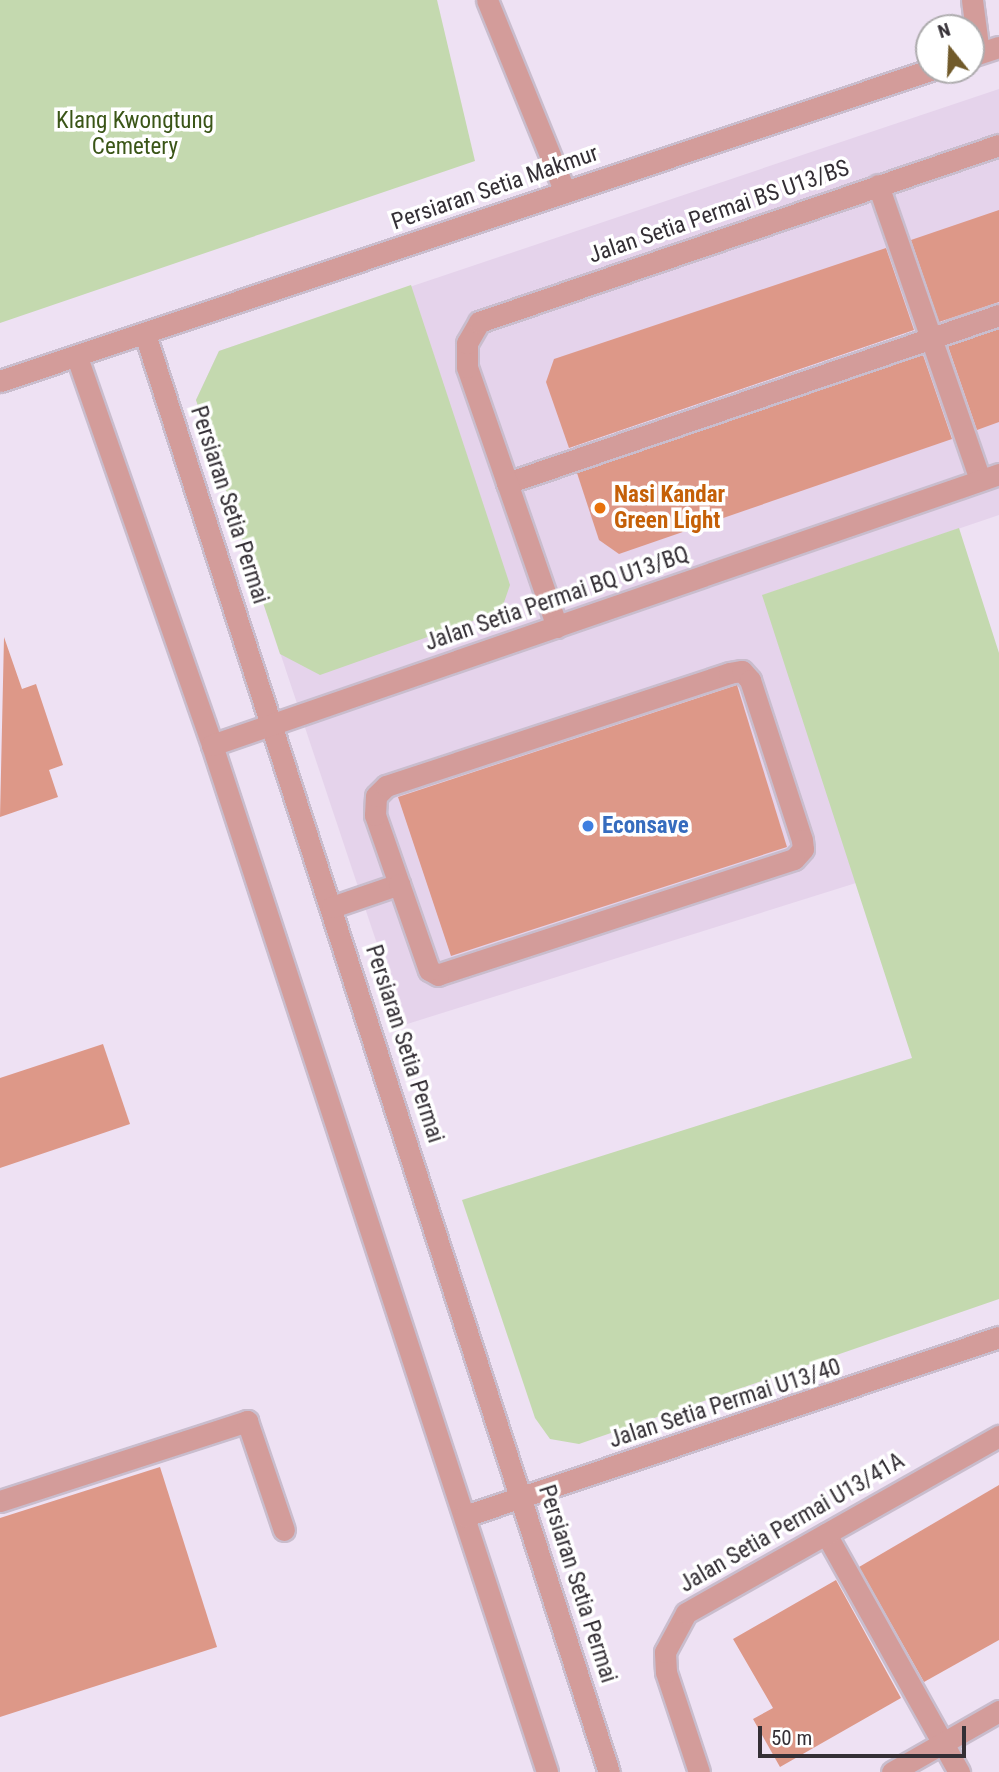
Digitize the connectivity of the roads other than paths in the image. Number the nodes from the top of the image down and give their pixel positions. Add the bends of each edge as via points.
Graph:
1 (487, 0) edge
2 (915, 75) edge
3 (999, 145) edge
4 (878, 185) junction
5 (565, 192) junction
6 (999, 315) edge
7 (145, 334) junction
8 (931, 338) junction
9 (77, 357) junction
10 (0, 381) edge
11 (990, 477) edge
12 (507, 482) junction
13 (557, 627) junction
14 (274, 724) junction
15 (212, 745) junction
16 (399, 884) junction
17 (332, 907) junction
18 (999, 1338) edge
19 (999, 1436) edge
20 (522, 1498) junction
21 (0, 1501) edge
22 (465, 1516) junction
23 (284, 1530) dead end
24 (826, 1534) junction
25 (999, 1711) edge
26 (943, 1743) junction
27 (547, 1772) edge
28 (609, 1772) edge
29 (699, 1772) edge
30 (892, 1772) edge
31 (960, 1772) edge

1 - 5 street
2 - 5 street, Persiaran Setia Makmur
3 - 4 street, Jalan Setia Permai BS U13/BS
4 - 8 street
4 - 12 street, Jalan Setia Permai BS U13/BS via 479,322 467,344 467,367
5 - 7 street, Persiaran Setia Makmur
6 - 8 street
7 - 9 street, Persiaran Setia Makmur
7 - 14 street, Persiaran Setia Permai
8 - 11 street
8 - 12 street
9 - 10 street, Persiaran Setia Makmur
9 - 15 street
11 - 13 street, Jalan Setia Permai BQ U13/BQ
12 - 13 street
13 - 14 street, Jalan Setia Permai BQ U13/BQ
14 - 15 street, Jalan Setia Permai BQ U13/BQ
14 - 17 street, Persiaran Setia Permai
15 - 22 street
16 - 16 street via 375,815 376,796 386,786 729,673 742,671 750,680 802,840 803,849 794,859 438,975 429,970
16 - 17 street
17 - 20 street, Persiaran Setia Permai
18 - 20 street, Jalan Setia Permai U13/40
19 - 24 street, Jalan Setia Permai U13/41A
20 - 22 street, Jalan Setia Permai U13/40
20 - 28 street, Persiaran Setia Permai
21 - 23 street via 247,1420
22 - 27 street
24 - 26 street
24 - 29 street, Jalan Setia Permai U13/41A via 686,1613 672,1631 665,1652 666,1672
25 - 26 street
26 - 30 street
26 - 31 street

